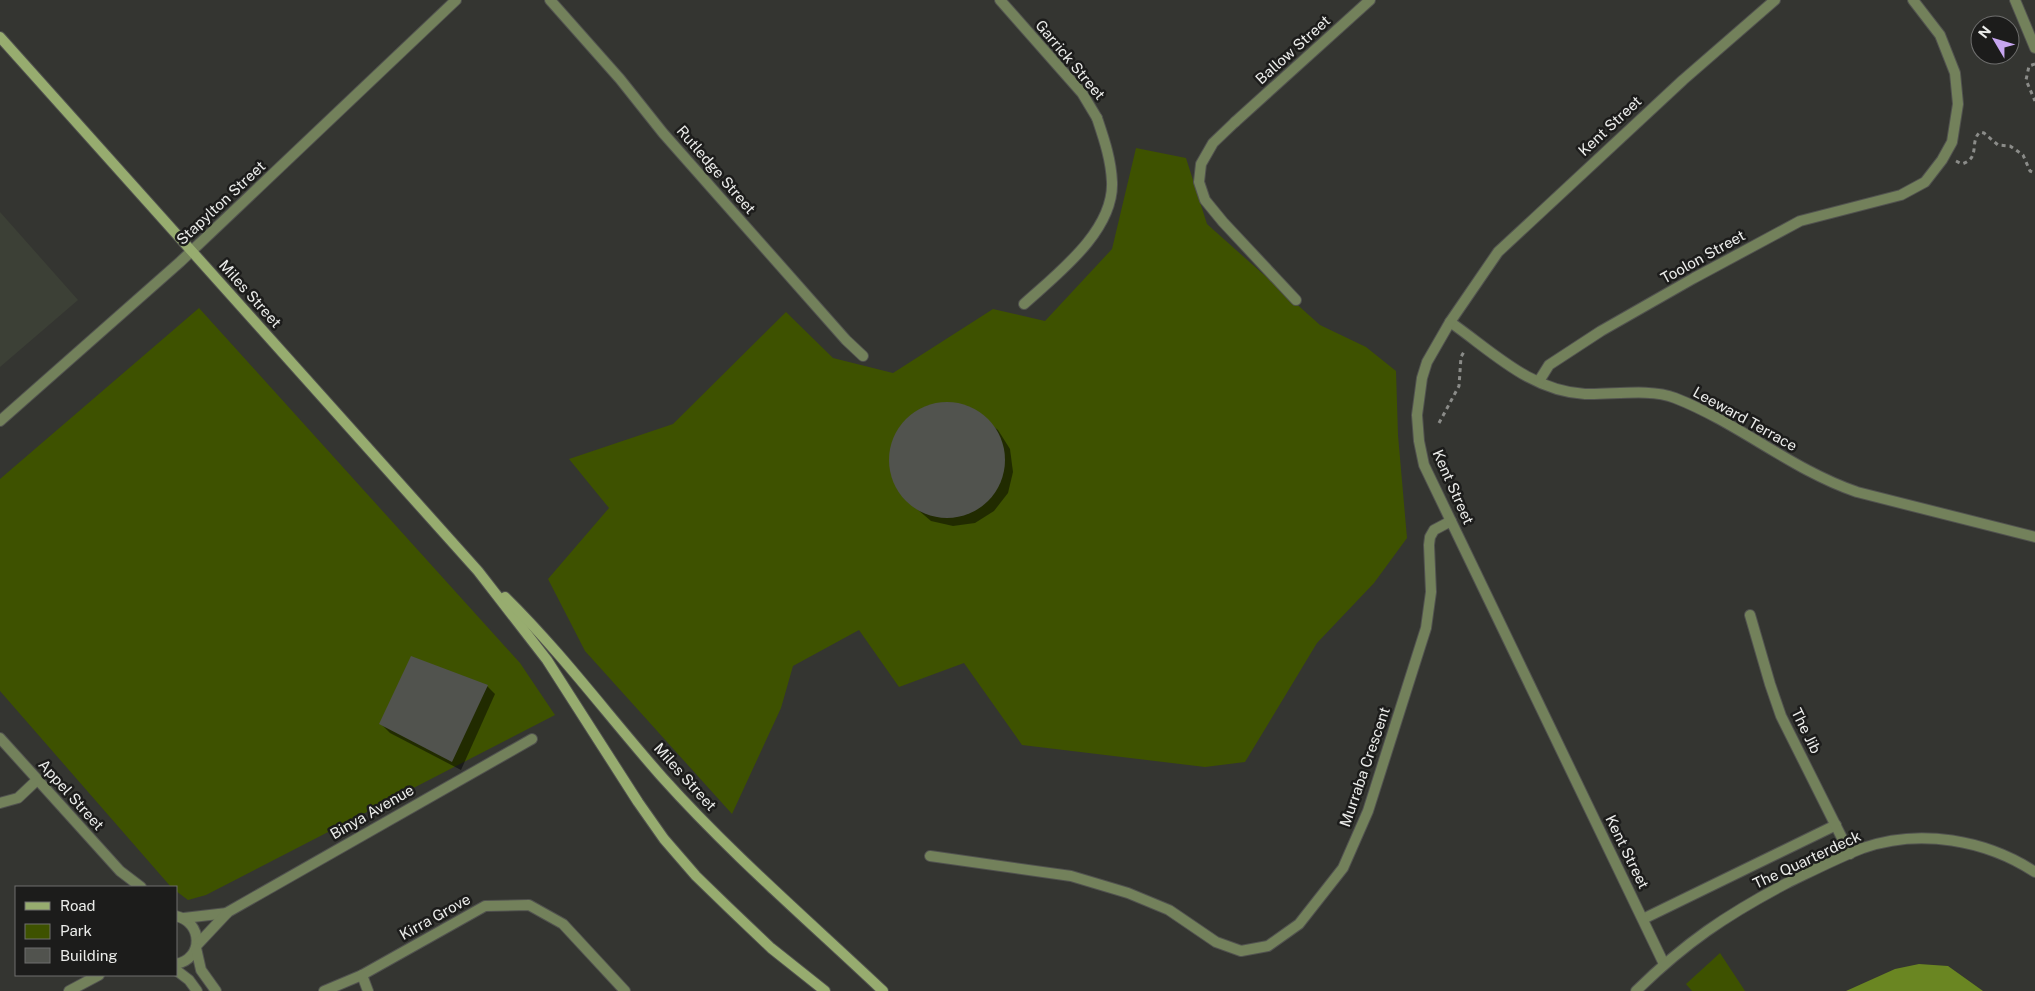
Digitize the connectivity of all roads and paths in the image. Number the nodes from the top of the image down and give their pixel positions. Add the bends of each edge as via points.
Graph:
1 (456, 0) edge
2 (550, 0) edge
3 (1000, 0) edge
4 (1370, 0) edge
5 (1775, 0) edge
6 (1912, 0) edge
7 (2014, 0) edge
8 (0, 37) edge
9 (2035, 48) edge
10 (2035, 64) edge
11 (2035, 101) edge
12 (1944, 156) junction
13 (2035, 173) edge
14 (191, 251) junction
15 (1296, 300) dead end
16 (1024, 304) dead end
17 (1450, 322) junction
18 (1465, 350) dead end
19 (863, 356) dead end
20 (1538, 381) junction
21 (0, 421) edge
22 (1439, 423) dead end
23 (1451, 521) junction
24 (2035, 537) edge
25 (478, 571) junction
26 (1750, 615) dead end
27 (0, 738) edge
28 (532, 739) dead end
29 (37, 780) junction
30 (0, 803) edge
31 (1836, 825) junction
32 (1850, 854) junction
33 (930, 856) dead end
34 (120, 871) junction
35 (2035, 872) edge
36 (129, 886) edge
37 (140, 886) edge
38 (228, 912) junction
39 (179, 916) edge
40 (1643, 919) junction
41 (196, 947) junction
42 (178, 963) edge
43 (1664, 964) junction
44 (178, 972) edge
45 (362, 975) junction
46 (98, 976) edge
47 (69, 991) edge
48 (197, 991) edge
49 (216, 991) edge
50 (324, 991) edge
51 (368, 991) edge
52 (625, 991) edge
53 (825, 991) edge
54 (883, 991) edge
55 (1636, 991) edge

1 - 14 street, Stapylton Street
2 - 19 street, Rutledge Street via 763,247
3 - 16 street, Garrick Street via 1082,93 1097,118 1109,157 1112,182 1111,198 1100,224 1084,246
4 - 15 street, Ballow Street via 1213,143 1201,164 1199,182 1205,200
5 - 17 street, Kent Street via 1512,238 1498,252
6 - 12 street, Toolon Street via 1940,34 1955,73 1958,104 1952,142
7 - 9 street
8 - 14 street, Miles Street
10 - 11 path via 2029,66 2026,80
12 - 13 path via 1962,164 1968,162 1980,132 1998,145 2010,146 2023,155 2030,171
12 - 20 street, Toolon Street via 1925,182 1901,195 1800,221 1694,278 1549,365
14 - 21 street, Stapylton Street
14 - 25 street, Miles Street
17 - 20 street, Leeward Terrace via 1508,366
17 - 23 street, Kent Street via 1427,362 1417,415 1424,465
18 - 22 path via 1461,357 1459,386
20 - 24 street, Leeward Terrace via 1585,394 1636,392 1674,397 1830,483
23 - 33 street, Murraba Crescent via 1434,530 1430,537 1431,592 1426,628 1368,811 1343,868 1299,924 1268,946 1241,951 1216,942 1169,910 1128,893 1071,876
23 - 40 street, Kent Street
25 - 53 street, Miles Street via 547,660 664,839 729,908
25 - 54 street, Miles Street via 547,641 686,802
26 - 31 street, The Jib via 1781,716
27 - 29 street, Appel Street
28 - 38 street, Binya Avenue
29 - 30 street via 18,798
29 - 34 street, Appel Street
31 - 32 street, The Jib
31 - 40 street
32 - 35 street, The Quarterdeck via 1902,840 1944,840 1992,851
32 - 43 street, The Quarterdeck via 1734,912
34 - 36 street, Appel Street
34 - 37 street, Appel Street
38 - 39 street, Binya Avenue
38 - 41 street, Binya Avenue
39 - 41 street via 195,930
40 - 43 street, Kent Street
41 - 42 street, Binya Avenue via 188,959
41 - 49 street via 201,970
43 - 55 street, The Quarterdeck
44 - 48 street
45 - 50 street, Kirra Grove
45 - 51 street
45 - 52 street, Kirra Grove via 485,906 529,904 563,924
46 - 47 street

